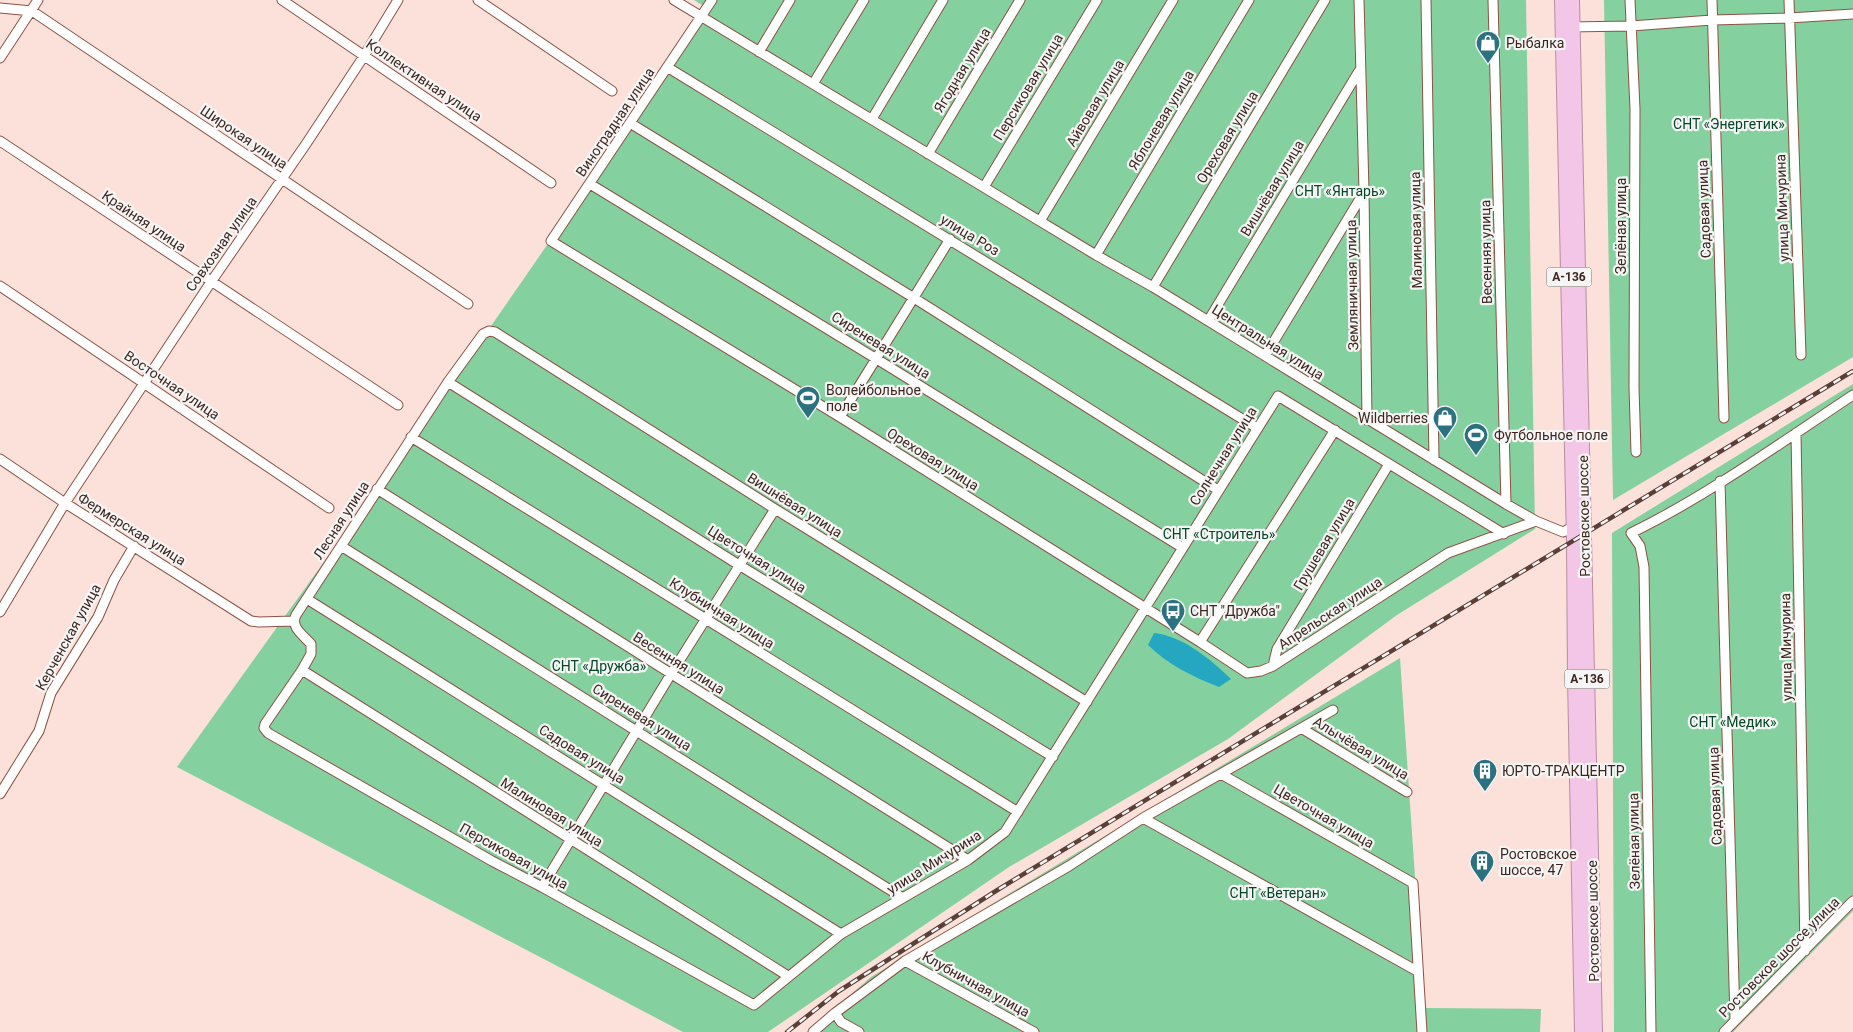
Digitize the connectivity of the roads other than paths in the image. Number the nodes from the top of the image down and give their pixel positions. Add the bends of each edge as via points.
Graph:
1 (38, 0) edge
2 (282, 0) edge
3 (398, 0) edge
4 (478, 0) edge
5 (674, 0) edge
6 (712, 0) edge
7 (790, 0) edge
8 (864, 0) edge
9 (943, 0) edge
10 (1020, 0) edge
11 (1097, 0) edge
12 (1173, 0) edge
13 (1249, 0) edge
14 (1325, 0) edge
15 (1359, 0) edge
16 (1426, 0) edge
17 (1494, 0) edge
18 (1562, 0) edge
19 (1572, 0) edge
20 (1630, 0) edge
21 (1712, 0) edge
22 (1789, 0) edge
23 (0, 8) edge
24 (32, 11) junction
25 (1853, 14) edge
26 (702, 17) junction
27 (1789, 18) junction
28 (1712, 20) junction
29 (1631, 26) junction
30 (1568, 27) junction
31 (759, 52) junction
32 (364, 56) junction
33 (0, 58) edge
34 (667, 67) junction
35 (1360, 70) junction
36 (813, 84) junction
37 (612, 91) dead end
38 (872, 119) junction
39 (630, 123) junction
40 (0, 141) edge
41 (928, 154) junction
42 (282, 179) junction
43 (551, 183) dead end
44 (590, 184) junction
45 (984, 187) junction
46 (1364, 192) junction
47 (1040, 221) junction
48 (950, 240) junction
49 (551, 242) joint
50 (1096, 255) junction
51 (211, 282) junction
52 (0, 286) edge
53 (1153, 287) junction
54 (914, 298) junction
55 (468, 304) dead end
56 (1208, 321) junction
57 (488, 331) joint
58 (1801, 355) dead end
59 (1264, 356) junction
60 (875, 358) junction
61 (143, 382) junction
62 (448, 382) junction
63 (1853, 395) edge
64 (398, 405) dead end
65 (840, 417) junction
66 (1724, 418) dead end
67 (1367, 420) junction
68 (1258, 428) junction
69 (1335, 430) junction
70 (1796, 433) junction
71 (411, 437) junction
72 (1636, 452) dead end
73 (0, 458) edge
74 (1434, 460) junction
75 (1389, 464) junction
76 (1720, 481) junction
77 (377, 489) junction
78 (1218, 490) junction
79 (65, 503) junction
80 (1506, 504) junction
81 (329, 508) dead end
82 (775, 509) junction
83 (1536, 521) junction
84 (1579, 525) junction
85 (1504, 534) junction
86 (134, 546) junction
87 (341, 546) junction
88 (1182, 548) junction
89 (739, 565) junction
90 (307, 599) junction
91 (1146, 608) junction
92 (0, 612) edge
93 (705, 619) junction
94 (293, 621) junction
95 (1200, 642) junction
96 (1273, 666) junction
97 (302, 670) junction
98 (671, 674) junction
99 (1087, 702) junction
100 (1333, 710) dead end
101 (1301, 728) junction
102 (637, 730) junction
103 (1053, 757) junction
104 (1221, 774) junction
105 (604, 784) junction
106 (1407, 792) dead end
107 (0, 794) edge
108 (1018, 812) junction
109 (1143, 818) junction
110 (569, 839) junction
111 (968, 860) junction
112 (542, 887) junction
113 (903, 898) junction
114 (1853, 901) edge
115 (841, 934) junction
116 (1805, 951) junction
117 (905, 960) junction
118 (1417, 971) junction
119 (788, 976) junction
120 (754, 1005) joint
121 (835, 1013) junction
122 (1735, 1020) junction
123 (813, 1032) edge
124 (859, 1032) edge
125 (1034, 1032) edge
126 (1422, 1032) edge
127 (1582, 1032) edge
128 (1595, 1032) edge
129 (1651, 1032) edge
130 (1724, 1032) edge

1 - 24 street
2 - 32 street, Коллективная улица
3 - 32 street, Совхозная улица
4 - 37 street
5 - 26 street, Центральная улица
6 - 26 street
7 - 31 street
8 - 36 street
9 - 38 street
10 - 41 street, Ягодная улица
11 - 45 street, Персиковая улица
12 - 47 street, Айвовая улица
13 - 50 street, Яблоневая улица
14 - 53 street, Ореховая улица
15 - 35 street, Земляничная улица
16 - 74 street, Малиновая улица
17 - 80 street, Весенняя улица
18 - 30 highway, Ростовское шоссе / А-136
19 - 30 highway, Ростовское шоссе / А-136
20 - 29 street, Зелёная улица
21 - 28 street, Садовая улица
22 - 27 street, улица Мичурина
23 - 24 street, Широкая улица
24 - 33 street
24 - 42 street, Широкая улица
25 - 27 street
26 - 31 street, Центральная улица
26 - 34 street, Виноградная улица
27 - 28 street
27 - 58 street, улица Мичурина
28 - 29 street
28 - 66 street, Садовая улица
29 - 30 street
29 - 72 street, Зелёная улица via 1635,109
30 - 84 highway, Ростовское шоссе / А-136
31 - 36 street, Центральная улица
32 - 42 street, Совхозная улица
32 - 43 street, Коллективная улица
34 - 39 street, Виноградная улица
34 - 48 street, улица Роз
35 - 46 street, Земляничная улица
35 - 56 street, Вишнёвая улица
36 - 38 street, Центральная улица
38 - 41 street, Центральная улица
39 - 44 street, Виноградная улица
39 - 54 street
40 - 51 street, Крайняя улица
41 - 45 street, Центральная улица
42 - 51 street, Совхозная улица
42 - 55 street, Широкая улица
44 - 49 street, Виноградная улица
44 - 60 street, Сиреневая улица
45 - 47 street, Центральная улица
46 - 59 street
46 - 67 street, Земляничная улица
47 - 50 street, Центральная улица
48 - 54 street
48 - 68 street, улица Роз
49 - 65 street, Ореховая улица
50 - 53 street, Центральная улица
51 - 61 street, Совхозная улица
51 - 64 street, Крайняя улица
52 - 61 street, Восточная улица
53 - 56 street, Центральная улица
54 - 60 street
54 - 78 street
56 - 59 street, Центральная улица
57 - 62 street, Лесная улица
57 - 82 street, Вишнёвая улица via 495,332
59 - 67 street, Центральная улица
60 - 65 street
60 - 88 street, Сиреневая улица
61 - 79 street, Совхозная улица
61 - 81 street, Восточная улица
62 - 71 street, Лесная улица
62 - 89 street, Цветочная улица
63 - 70 street
65 - 91 street, Ореховая улица
67 - 74 street, Центральная улица
68 - 69 street, Солнечная улица via 1278,396
68 - 78 street, Солнечная улица
69 - 75 street
69 - 95 street
70 - 76 street
70 - 116 street, улица Мичурина
71 - 77 street, Лесная улица
71 - 93 street, Клубничная улица
73 - 79 street, Фермерская улица
74 - 80 street, Центральная улица
75 - 85 street
75 - 96 street, Грушевая улица via 1276,649
76 - 122 street, Садовая улица
76 - 129 street, Зелёная улица via 1631,533 1640,546 1644,567
77 - 87 street, Лесная улица
77 - 98 street, Весенняя улица
78 - 88 street, Солнечная улица
79 - 86 street, Фермерская улица
79 - 92 street, Совхозная улица
80 - 83 street, Центральная улица
82 - 89 street
82 - 99 street, Вишнёвая улица
83 - 84 street, Центральная улица via 1563,532
83 - 85 street, Апрельская улица
84 - 127 highway, Ростовское шоссе / А-136 via 1575,678
84 - 128 highway, Ростовское шоссе / А-136
85 - 96 street, Апрельская улица via 1448,553
86 - 94 street, Фермерская улица via 251,620
86 - 107 street, Керченская улица via 98,617 51,693 39,731
87 - 90 street, Лесная улица
87 - 102 street, Сиреневая улица
88 - 91 street, Солнечная улица
89 - 93 street
89 - 103 street, Цветочная улица
90 - 94 street, Лесная улица
90 - 105 street, Садовая улица
91 - 95 street, Апрельская улица
91 - 99 street, Солнечная улица
93 - 98 street
93 - 108 street, Клубничная улица
94 - 97 street via 311,644 311,654
95 - 96 street, Апрельская улица via 1247,674
97 - 110 street, Малиновая улица
97 - 112 street, Персиковая улица via 264,724 268,732
98 - 102 street
98 - 111 street, Весенняя улица
99 - 103 street, улица Мичурина
100 - 101 street
101 - 104 street
101 - 106 street, Алычёвая улица
102 - 105 street
102 - 113 street, Сиреневая улица
103 - 108 street, улица Мичурина
104 - 109 street
104 - 118 street, Цветочная улица via 1413,883
105 - 110 street
105 - 115 street, Садовая улица
108 - 111 street, улица Мичурина via 1005,832
109 - 117 street via 1069,866
109 - 118 street
110 - 112 street
110 - 119 street, Малиновая улица
111 - 113 street, улица Мичурина
112 - 120 street, Персиковая улица
113 - 115 street, улица Мичурина
114 - 116 street, Ростовское шоссе улица
115 - 119 street, улица Мичурина
116 - 122 street, Ростовское шоссе улица
117 - 121 street
117 - 125 street, Клубничная улица
118 - 126 street
119 - 120 street, улица Мичурина
121 - 123 street
121 - 124 street via 841,1022
122 - 130 street, Ростовское шоссе улица

